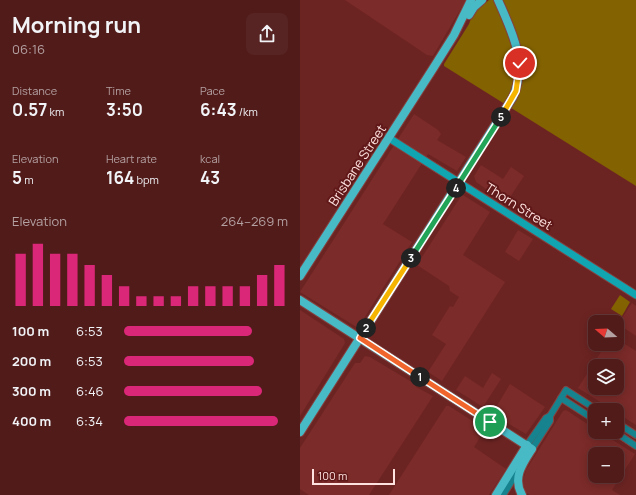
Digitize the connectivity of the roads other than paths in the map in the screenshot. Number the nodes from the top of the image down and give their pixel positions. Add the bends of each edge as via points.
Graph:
1 (471, 0) edge
2 (482, 0) edge
3 (498, 0) edge
4 (454, 35) junction
5 (389, 138) junction
6 (459, 183) junction
7 (300, 276) edge
8 (636, 295) edge
9 (300, 300) edge
10 (360, 338) junction
11 (561, 398) junction
12 (588, 404) edge
13 (588, 415) edge
14 (624, 427) edge
15 (300, 432) edge
16 (636, 435) edge
17 (624, 438) edge
18 (636, 446) edge
19 (529, 447) junction
20 (522, 464) junction
21 (499, 493) edge
22 (511, 495) edge
23 (522, 495) edge

1 - 4 main road
2 - 4 main road via 472,8
3 - 6 main road via 518,48 518,84 511,102
4 - 5 main road, Brisbane Street
5 - 6 main road, Thorn Street
5 - 7 main road, Brisbane Street
6 - 8 main road, Thorn Street
6 - 10 main road
9 - 10 main road
10 - 15 main road
10 - 19 main road
11 - 12 street via 566,390
11 - 13 street
11 - 19 street via 550,416 550,421
14 - 16 street
17 - 18 street
19 - 20 main road
19 - 21 main road
20 - 21 street
20 - 23 main road via 518,479
21 - 22 street

